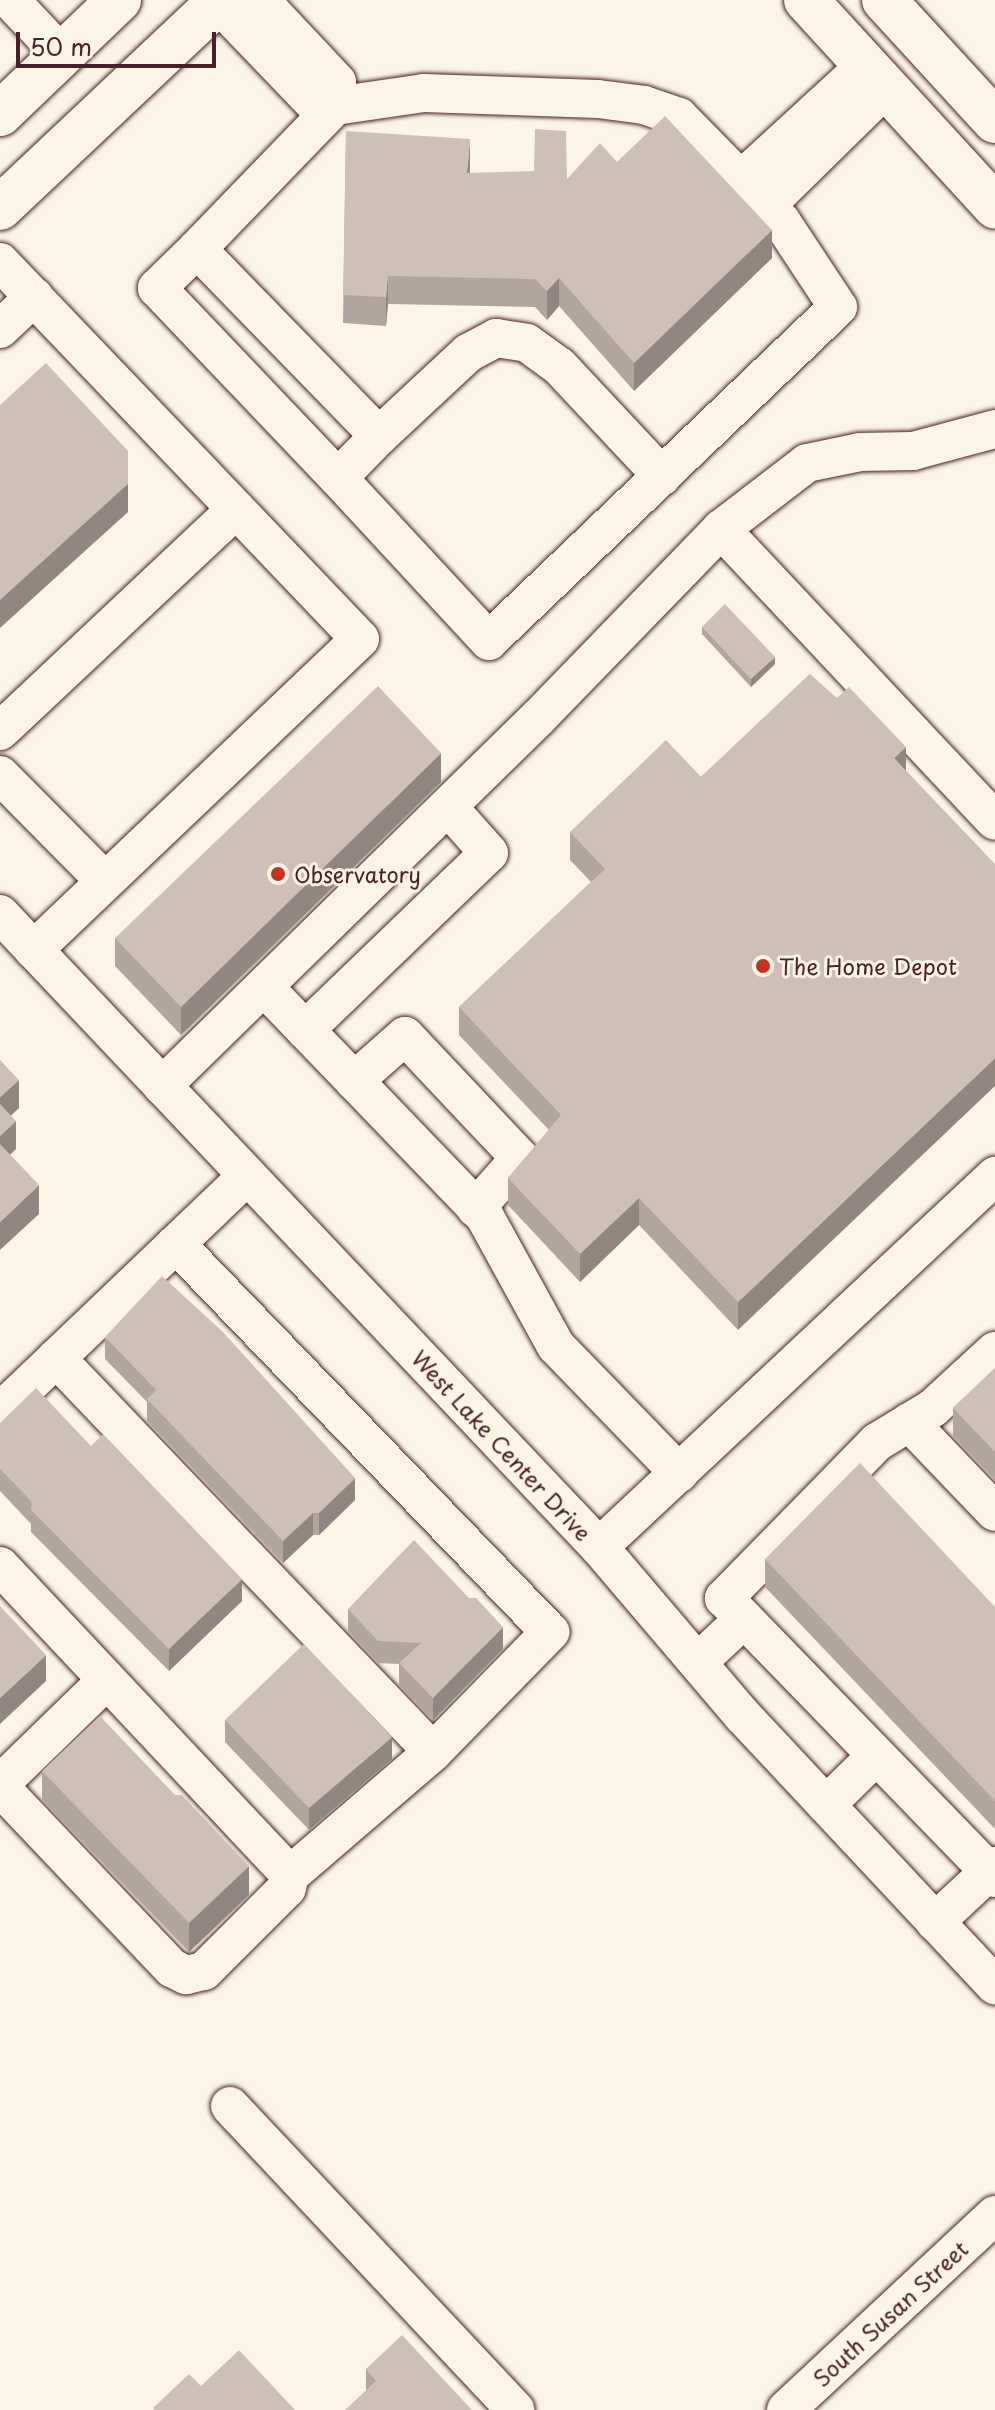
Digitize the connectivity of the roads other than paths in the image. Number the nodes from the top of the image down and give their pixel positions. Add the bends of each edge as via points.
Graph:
1 (10, 0) edge
2 (119, 0) edge
3 (806, 0) edge
4 (884, 0) edge
5 (233, 1) edge
6 (61, 54) junction
7 (876, 76) junction
8 (335, 106) junction
9 (0, 114) edge
10 (995, 121) edge
11 (753, 192) junction
12 (995, 206) edge
13 (0, 208) edge
14 (197, 249) junction
15 (0, 262) edge
16 (34, 297) junction
17 (0, 329) edge
18 (995, 429) edge
19 (379, 436) junction
20 (662, 476) junction
21 (338, 478) junction
22 (236, 509) junction
23 (721, 529) junction
24 (0, 731) edge
25 (0, 775) edge
26 (448, 807) junction
27 (995, 821) edge
28 (105, 881) junction
29 (0, 914) edge
30 (33, 950) junction
31 (264, 987) junction
32 (305, 1030) junction
33 (354, 1081) junction
34 (162, 1086) junction
35 (247, 1176) junction
36 (995, 1176) edge
37 (476, 1208) junction
38 (176, 1244) junction
39 (995, 1351) edge
40 (56, 1358) junction
41 (0, 1412) edge
42 (909, 1422) junction
43 (679, 1473) junction
44 (995, 1512) edge
45 (599, 1547) junction
46 (0, 1566) edge
47 (744, 1619) junction
48 (698, 1662) junction
49 (107, 1680) junction
50 (433, 1752) junction
51 (876, 1756) junction
52 (0, 1785) edge
53 (826, 1805) junction
54 (993, 1872) edge
55 (290, 1875) junction
56 (935, 1922) junction
57 (995, 1985) edge
58 (230, 2106) dead end
59 (995, 2215) edge
60 (515, 2410) edge
61 (786, 2410) edge

1 - 6 street
2 - 6 main road
3 - 7 main road
4 - 10 main road
5 - 8 street via 315,104
5 - 13 main road
6 - 9 main road
7 - 11 street via 754,168
7 - 12 main road
8 - 11 street via 424,93 644,105 679,117
8 - 14 street
11 - 20 street via 781,221 838,307
14 - 19 street
14 - 21 street via 157,288
15 - 16 street
16 - 17 street
16 - 22 street
18 - 23 street via 913,451 860,452 807,463
19 - 20 street via 468,353 496,338 527,343 559,366
19 - 21 street
20 - 21 street via 489,641
22 - 24 street
22 - 28 street via 360,639
23 - 26 street
23 - 27 street
25 - 28 street
26 - 31 street
26 - 32 street via 489,853
28 - 30 street
29 - 30 street, West Lake Center Drive
30 - 34 street, West Lake Center Drive
31 - 32 street
31 - 34 street
32 - 33 street
33 - 37 street
33 - 37 street via 405,1036 520,1158
34 - 35 street, West Lake Center Drive
35 - 38 street
35 - 45 street, West Lake Center Drive
36 - 43 street
37 - 43 street via 556,1346
38 - 40 street
38 - 50 street via 550,1632
39 - 42 street via 933,1408
40 - 41 street
40 - 50 street
42 - 44 street
42 - 47 street via 877,1442 724,1598
43 - 45 street
45 - 48 street, West Lake Center Drive
46 - 49 street
47 - 48 street
47 - 51 street
48 - 53 street, West Lake Center Drive
49 - 52 street
49 - 55 street
50 - 55 street
51 - 53 street
51 - 54 street
52 - 55 street via 172,1968 186,1975 204,1971 287,1888
53 - 56 street, West Lake Center Drive
54 - 56 street
56 - 57 street, West Lake Center Drive
58 - 60 street
59 - 61 street, South Susan Street

